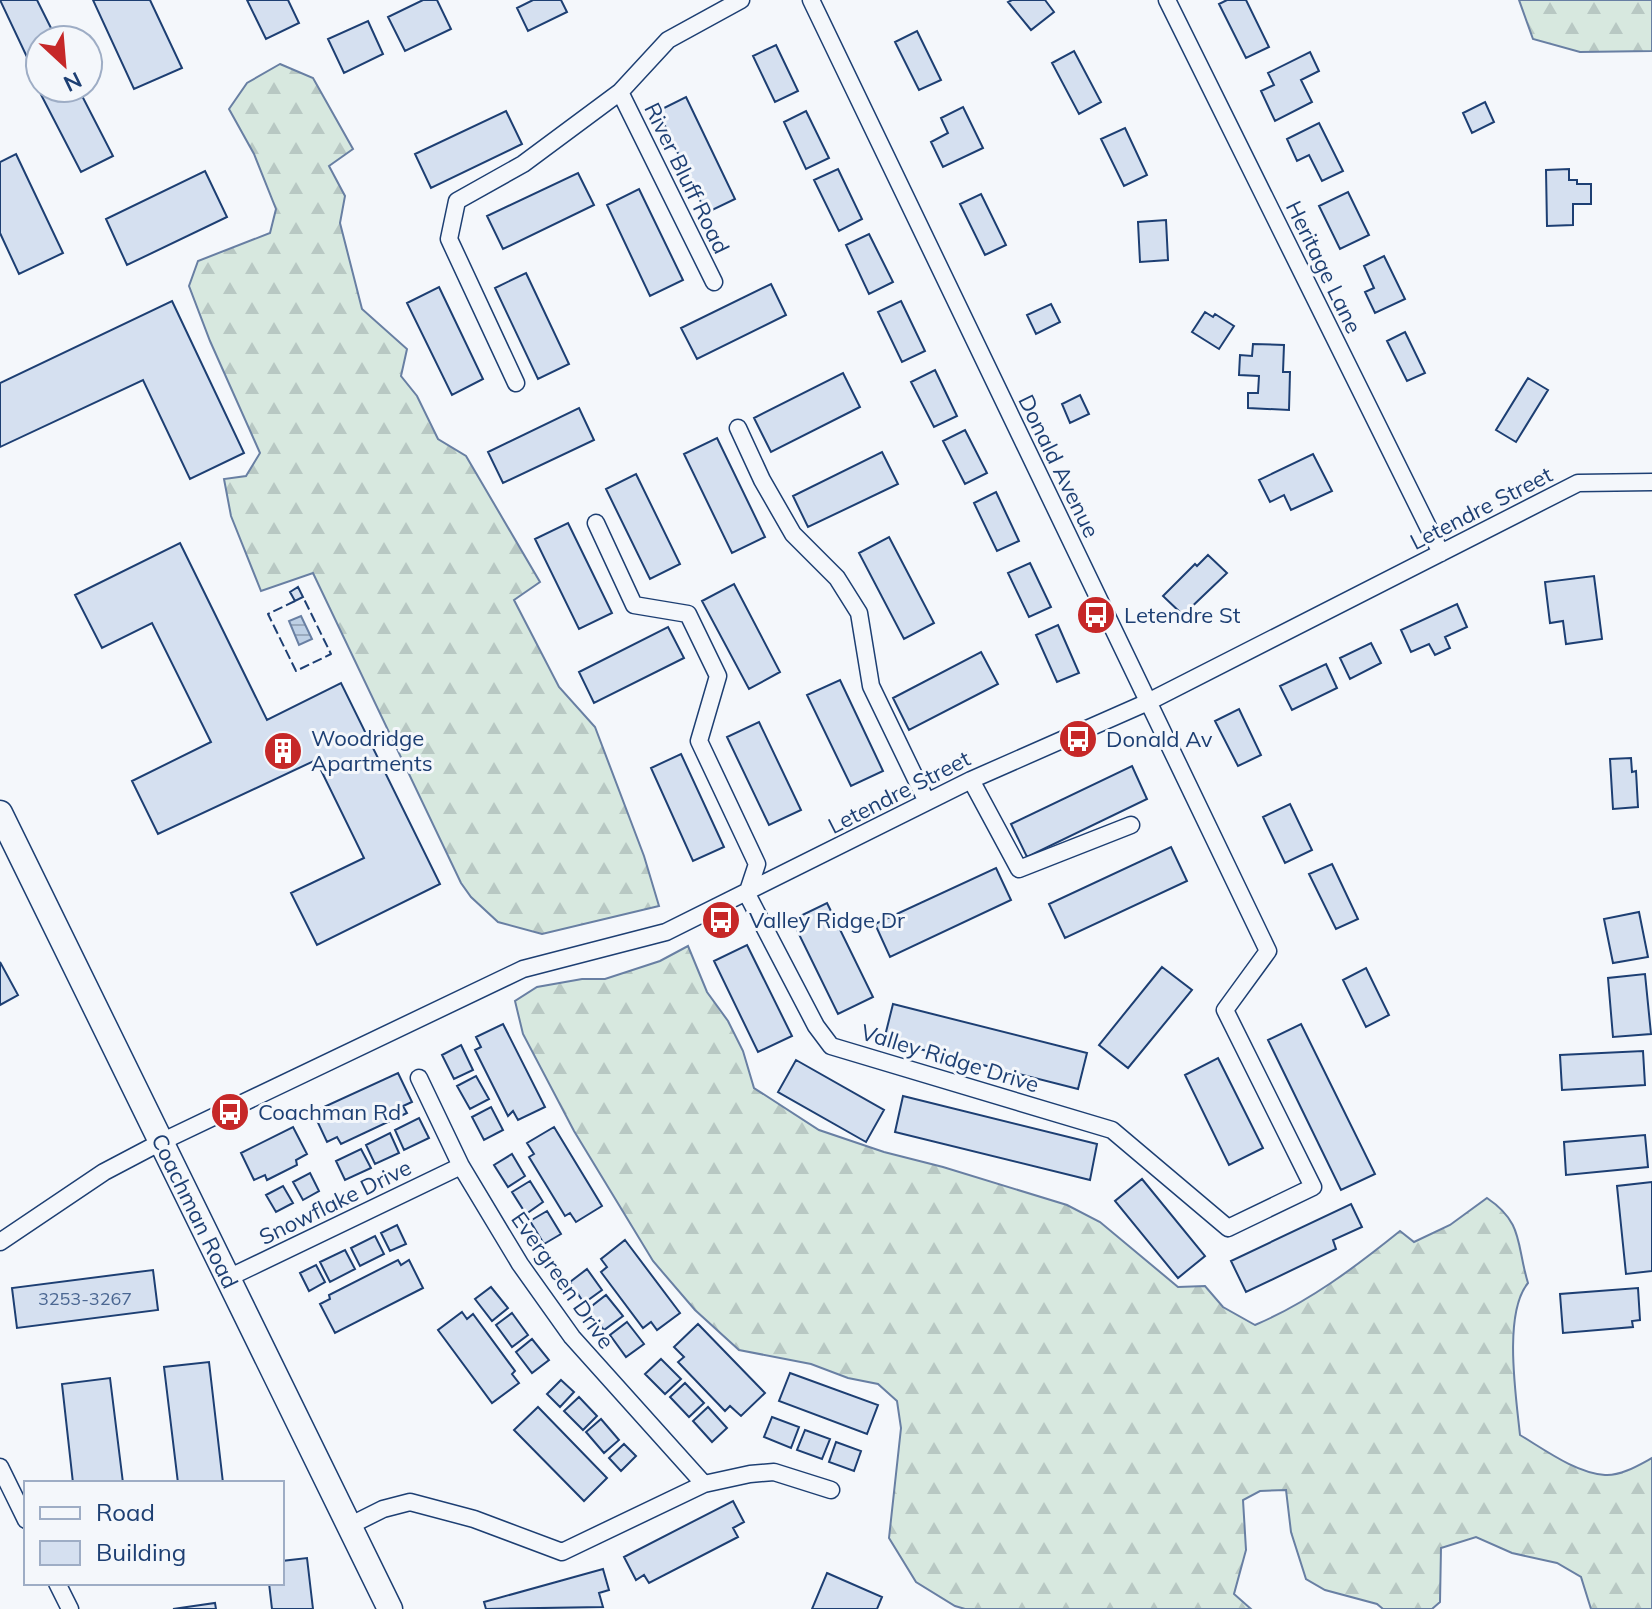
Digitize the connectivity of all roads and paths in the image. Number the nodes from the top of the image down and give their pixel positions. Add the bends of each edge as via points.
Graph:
1 (741, 0) edge
2 (811, 0) edge
3 (1167, 0) edge
4 (620, 92) junction
5 (714, 282) dead end
6 (516, 383) dead end
7 (738, 428) dead end
8 (1652, 482) edge
9 (596, 523) dead end
10 (1441, 553) junction
11 (1148, 702) junction
12 (971, 780) junction
13 (927, 802) junction
14 (0, 813) edge
15 (1131, 825) dead end
16 (747, 894) junction
17 (1268, 951) joint
18 (419, 1078) dead end
19 (161, 1142) junction
20 (461, 1166) junction
21 (0, 1242) edge
22 (228, 1278) junction
23 (0, 1467) edge
24 (704, 1484) junction
25 (831, 1490) dead end
26 (24, 1516) edge
27 (349, 1526) junction
28 (58, 1585) edge
29 (70, 1609) edge
30 (390, 1609) edge

1 - 4 street via 668,40
2 - 11 street, Donald Avenue
3 - 10 street, Heritage Lane
4 - 5 street, River Bluff Road
4 - 6 street via 523,164 457,201 449,239
7 - 13 street via 793,534 837,578 859,613 871,686
8 - 10 street, Letendre Street via 1578,483
9 - 16 street via 634,605 688,614 718,676 699,741 757,864
10 - 11 street, Letendre Street
11 - 12 street, Letendre Street
11 - 17 street, Donald Avenue
12 - 13 street, Letendre Street
12 - 15 street via 1019,869
13 - 16 street, Letendre Street
14 - 19 street, Coachman Road
16 - 17 street, Valley Ridge Drive via 831,1046 1112,1130 1228,1228 1313,1187 1225,1010
16 - 19 street, Letendre Street via 666,932 523,969
18 - 20 street, Evergreen Drive
19 - 21 street, Letendre Street via 104,1172
19 - 22 street, Coachman Road
20 - 22 street, Snowflake Drive
20 - 24 street, Evergreen Drive via 572,1337
22 - 27 street, Coachman Road
23 - 26 street
24 - 25 street via 774,1472
24 - 27 street via 562,1552 410,1502
27 - 30 street, Coachman Road
28 - 29 street

